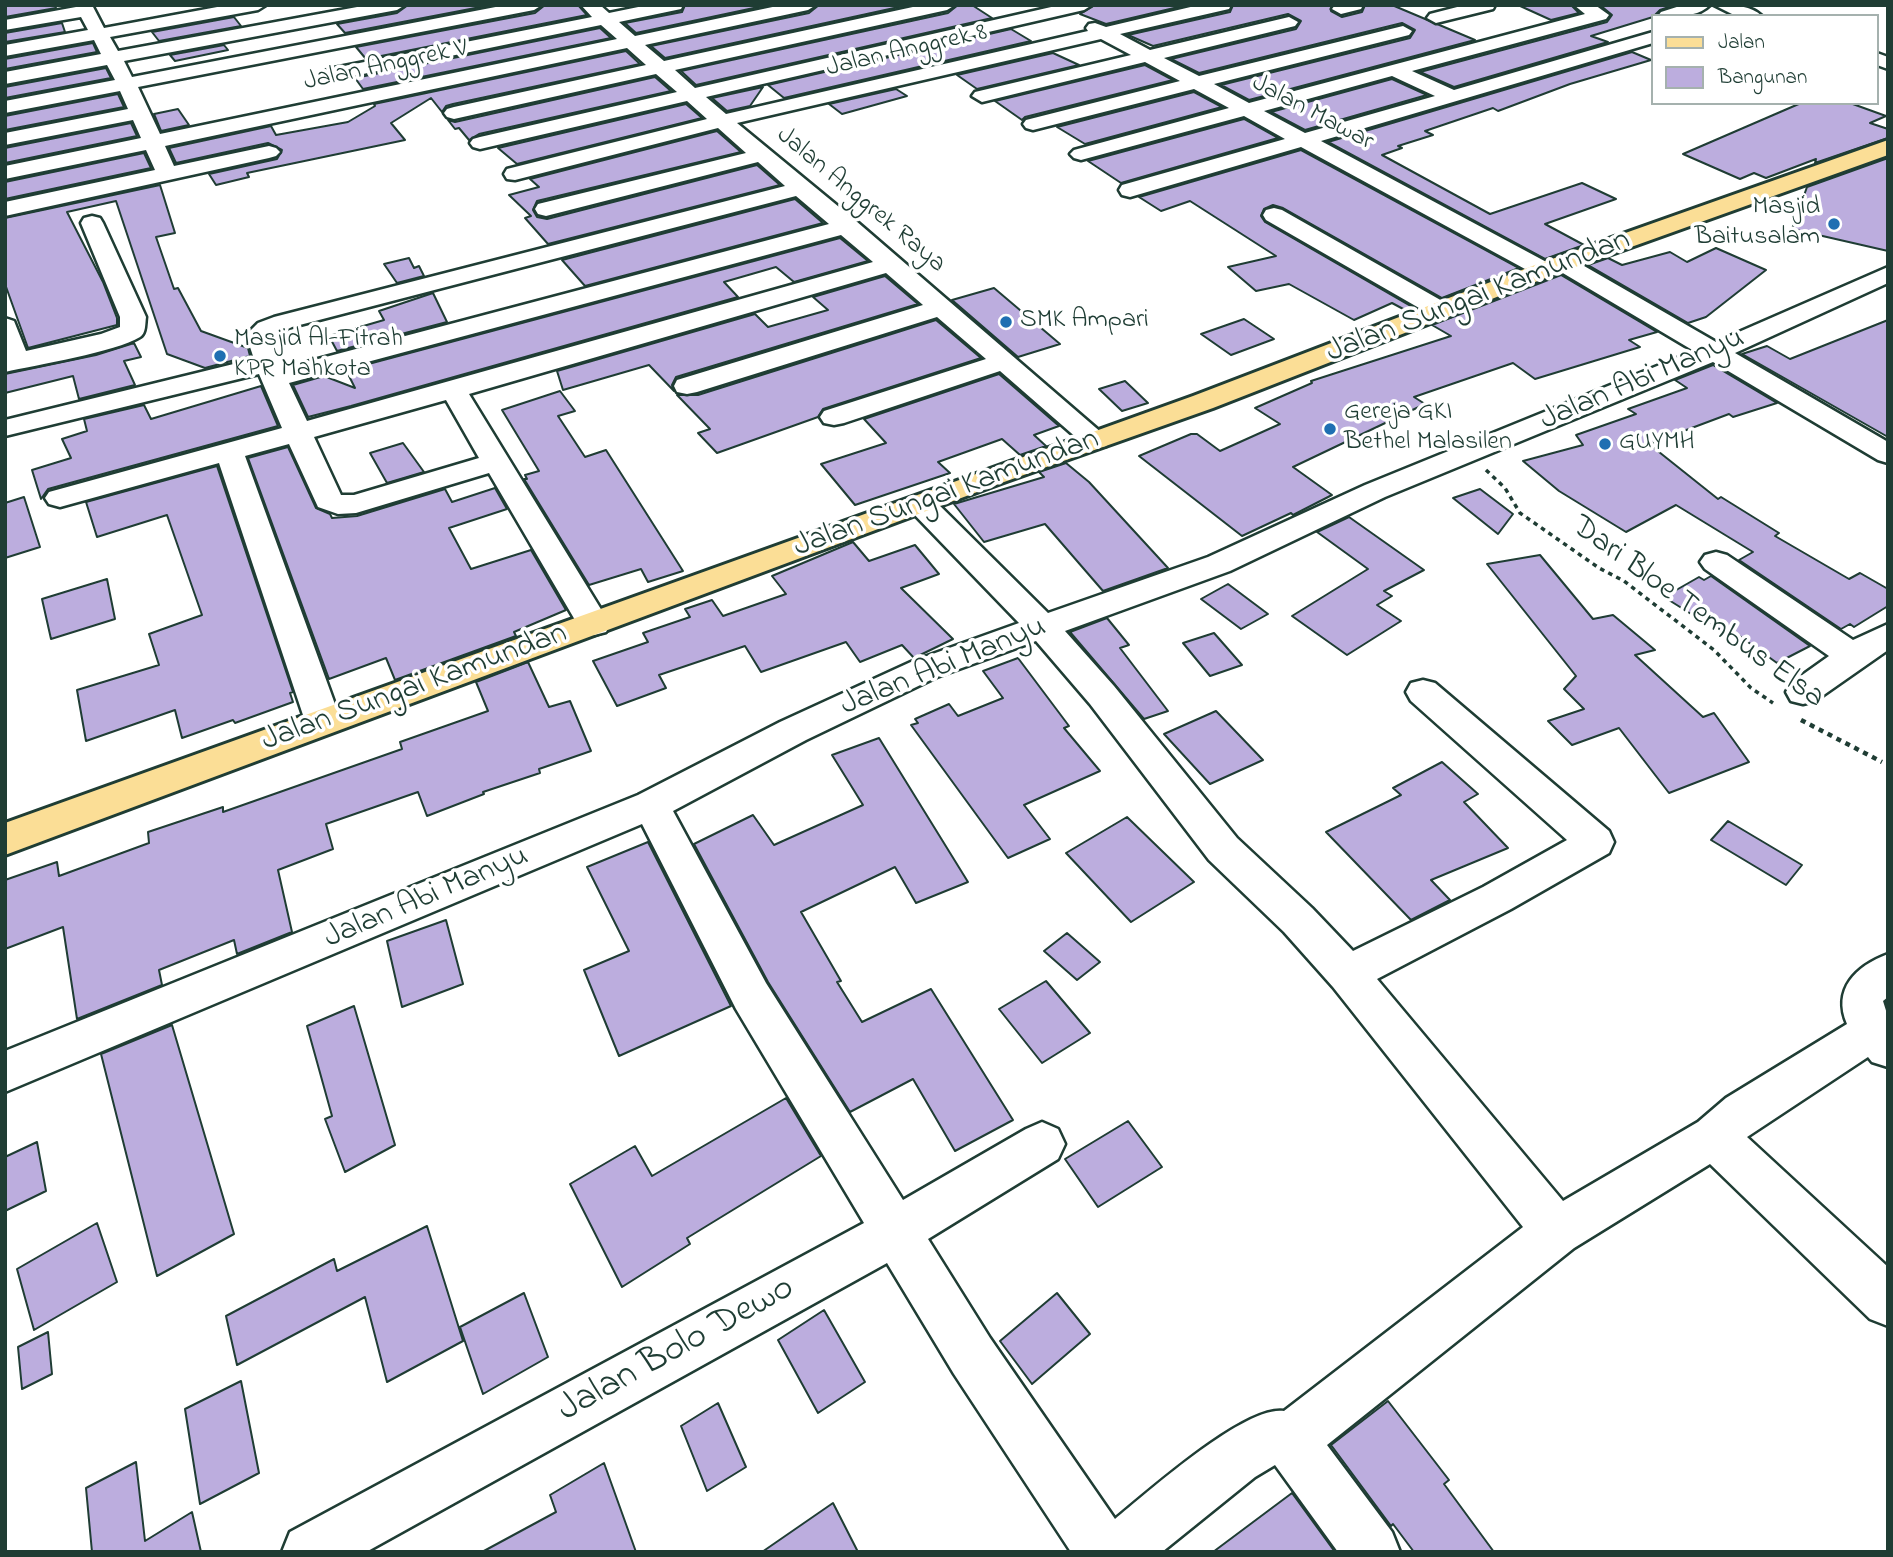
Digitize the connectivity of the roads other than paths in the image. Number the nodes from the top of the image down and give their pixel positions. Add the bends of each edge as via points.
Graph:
1 (258, 5) edge
2 (397, 5) edge
3 (534, 5) edge
4 (675, 5) edge
5 (808, 5) edge
6 (947, 5) edge
7 (1084, 5) edge
8 (1223, 5) edge
9 (1487, 5) edge
10 (1582, 5) edge
11 (1702, 5) edge
12 (1722, 5) edge
13 (1763, 5) edge
14 (84, 8) edge
15 (1059, 8) edge
16 (1265, 11) dead end
17 (596, 12) edge
18 (1673, 14) edge
19 (1747, 14) edge
20 (1436, 18) dead end
21 (5, 25) edge
22 (1302, 28) junction
23 (1403, 31) dead end
24 (1104, 33) junction
25 (98, 35) junction
26 (1652, 37) edge
27 (631, 42) junction
28 (1339, 46) junction
29 (5, 51) edge
30 (1149, 56) junction
31 (111, 59) junction
32 (660, 68) junction
33 (1394, 70) junction
34 (329, 75) dead end
35 (5, 78) edge
36 (1197, 83) junction
37 (127, 84) junction
38 (691, 94) junction
39 (982, 96) dead end
40 (1453, 97) junction
41 (5, 107) edge
42 (1246, 111) junction
43 (139, 113) junction
44 (454, 113) dead end
45 (721, 121) junction
46 (1033, 124) dead end
47 (5, 139) edge
48 (1303, 141) junction
49 (152, 143) junction
50 (480, 143) dead end
51 (1888, 147) edge
52 (269, 152) dead end
53 (1082, 154) dead end
54 (762, 155) junction
55 (5, 173) edge
56 (167, 174) junction
57 (515, 174) dead end
58 (802, 188) junction
59 (1130, 190) dead end
60 (5, 209) edge
61 (545, 209) dead end
62 (1274, 215) dead end
63 (92, 223) dead end
64 (849, 226) junction
65 (892, 264) junction
66 (1554, 267) junction
67 (1888, 274) edge
68 (942, 306) junction
69 (1442, 311) junction
70 (5, 326) edge
71 (1716, 352) junction
72 (1005, 361) junction
73 (10, 363) edge
74 (271, 372) junction
75 (687, 386) dead end
76 (453, 390) junction
77 (834, 417) dead end
78 (5, 428) edge
79 (298, 432) junction
80 (1096, 440) junction
81 (229, 450) junction
82 (1888, 454) edge
83 (495, 462) junction
84 (60, 498) dead end
85 (921, 504) junction
86 (1716, 562) dead end
87 (594, 624) junction
88 (1042, 627) junction
89 (1888, 635) edge
90 (1852, 656) junction
91 (1423, 692) dead end
92 (1791, 705) road end
93 (323, 721) junction
94 (651, 805) junction
95 (5, 839) edge
96 (1888, 972) edge
97 (1348, 974) junction
98 (1880, 1040) edge
99 (5, 1072) edge
100 (1713, 1137) junction
101 (1042, 1144) dead end
102 (1557, 1231) junction
103 (895, 1232) junction
104 (1888, 1301) edge
105 (1290, 1440) junction
106 (310, 1552) edge
107 (1104, 1552) edge
108 (1117, 1552) edge
109 (1372, 1552) edge

1 - 25 street
2 - 31 street
3 - 37 street
4 - 17 street
5 - 27 street, Jalan Anggrek V
6 - 32 street
7 - 15 street
8 - 24 street, Jalan Anggrek 8
9 - 20 street
10 - 33 street via 1600,15
11 - 18 street
12 - 19 street
13 - 19 street
14 - 21 street
14 - 25 street
15 - 24 street, Jalan Mawar
15 - 38 street
16 - 22 street
17 - 27 street, Jalan Anggrek Raya
17 - 34 street
22 - 28 street
22 - 30 street
23 - 28 street
24 - 30 street, Jalan Mawar
24 - 45 street, Jalan Anggrek 8
25 - 29 street
25 - 31 street
26 - 40 street
27 - 32 street, Jalan Anggrek Raya
27 - 49 street, Jalan Anggrek V
28 - 33 street
28 - 36 street
30 - 36 street, Jalan Mawar
30 - 39 street
31 - 35 street
31 - 37 street
32 - 38 street, Jalan Anggrek Raya
32 - 44 street
33 - 40 street
33 - 42 street
36 - 42 street, Jalan Mawar
36 - 46 street
37 - 41 street
37 - 43 street
38 - 45 street, Jalan Anggrek Raya
38 - 50 street
40 - 48 street
42 - 48 street, Jalan Mawar
42 - 53 street
43 - 47 street
43 - 49 street
45 - 54 street, Jalan Anggrek Raya
45 - 57 street, Jalan Anggrek 8
48 - 59 street
48 - 66 street, Jalan Mawar
49 - 55 street, Jalan Anggrek V
49 - 56 street
51 - 66 main road, Jalan Sungai Kamundan
52 - 56 street
54 - 58 street, Jalan Anggrek Raya
54 - 61 street
56 - 60 street
58 - 64 street, Jalan Anggrek Raya
58 - 74 street via 283,322 259,335
62 - 69 street
63 - 73 street via 133,317 132,331
64 - 65 street, Jalan Anggrek Raya
64 - 74 street
65 - 68 street, Jalan Anggrek Raya
65 - 76 street
66 - 69 main road, Jalan Sungai Kamundan
66 - 71 street, Jalan Mawar
67 - 71 street, Jalan Abi Manyu
68 - 72 street, Jalan Anggrek Raya
68 - 75 street
69 - 80 main road, Jalan Sungai Kamundan
70 - 73 street
71 - 82 street, Jalan Mawar
71 - 88 street, Jalan Abi Manyu via 1375,491 1219,564
72 - 77 street
72 - 80 street, Jalan Anggrek Raya
74 - 78 street
74 - 79 street
76 - 79 street
76 - 83 street
79 - 81 street
79 - 83 street via 330,501 338,505 356,504
80 - 85 main road, Jalan Sungai Kamundan
81 - 84 street
81 - 93 street
83 - 87 street
85 - 87 main road, Jalan Sungai Kamundan
85 - 88 street
86 - 90 street
87 - 93 main road, Jalan Sungai Kamundan
88 - 94 street, Jalan Abi Manyu via 925,669
88 - 97 street via 1102,695 1223,849
89 - 90 street
90 - 92 street
91 - 97 street via 1595,842
93 - 95 main road, Jalan Sungai Kamundan
94 - 99 street, Jalan Abi Manyu
94 - 103 street via 751,996
96 - 98 street via 1863,992 1860,1008
97 - 102 street
98 - 100 street via 1742,1113
100 - 102 street
100 - 104 street
101 - 103 street, Jalan Bolo Dewo
102 - 105 street
103 - 106 street, Jalan Bolo Dewo
103 - 107 street
105 - 108 street via 1268,1439 1236,1458
105 - 109 street

